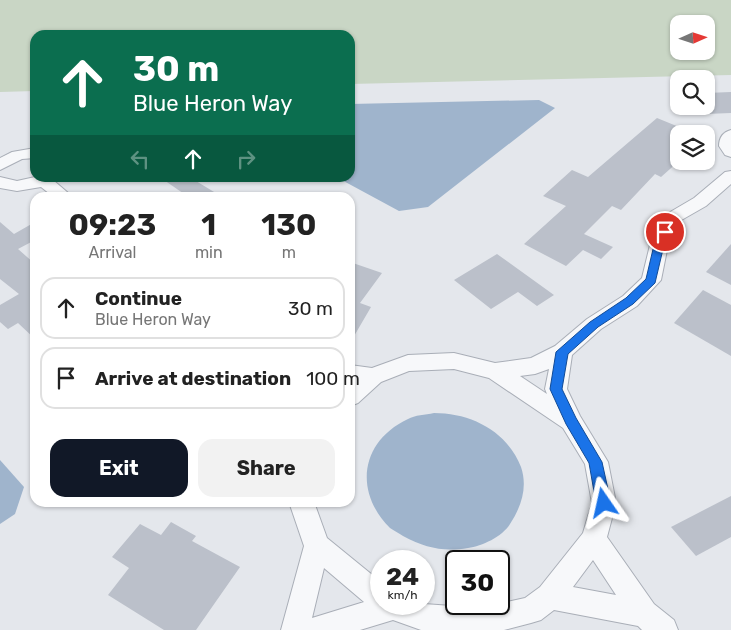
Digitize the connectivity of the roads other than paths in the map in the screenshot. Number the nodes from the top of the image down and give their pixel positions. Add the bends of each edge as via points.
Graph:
1 (731, 135) edge
2 (731, 152) edge
3 (30, 154) edge
4 (0, 165) edge
5 (731, 176) edge
6 (0, 182) edge
7 (35, 182) edge
8 (47, 182) edge
9 (59, 192) edge
10 (562, 352) junction
11 (495, 371) junction
12 (355, 374) edge
13 (373, 376) junction
14 (355, 392) edge
15 (571, 420) junction
16 (303, 507) edge
17 (594, 539) junction
18 (317, 546) junction
19 (370, 590) edge
20 (550, 596) junction
21 (370, 609) edge
22 (418, 615) edge
23 (654, 622) edge
24 (296, 630) edge
25 (316, 630) edge

1 - 2 street via 727,140
3 - 4 street via 18,155
5 - 10 street via 700,202 671,219 659,245 651,280 630,301 594,324
6 - 7 street via 22,186
8 - 9 street
10 - 11 street via 535,366
10 - 15 street via 556,389
11 - 13 street via 454,361 418,362
11 - 15 street
12 - 13 street
13 - 14 street
15 - 17 street via 596,462 604,503
16 - 18 street
17 - 20 street
17 - 23 street
18 - 19 street
18 - 24 street
20 - 22 street via 531,610 480,622
20 - 23 street
21 - 25 street

